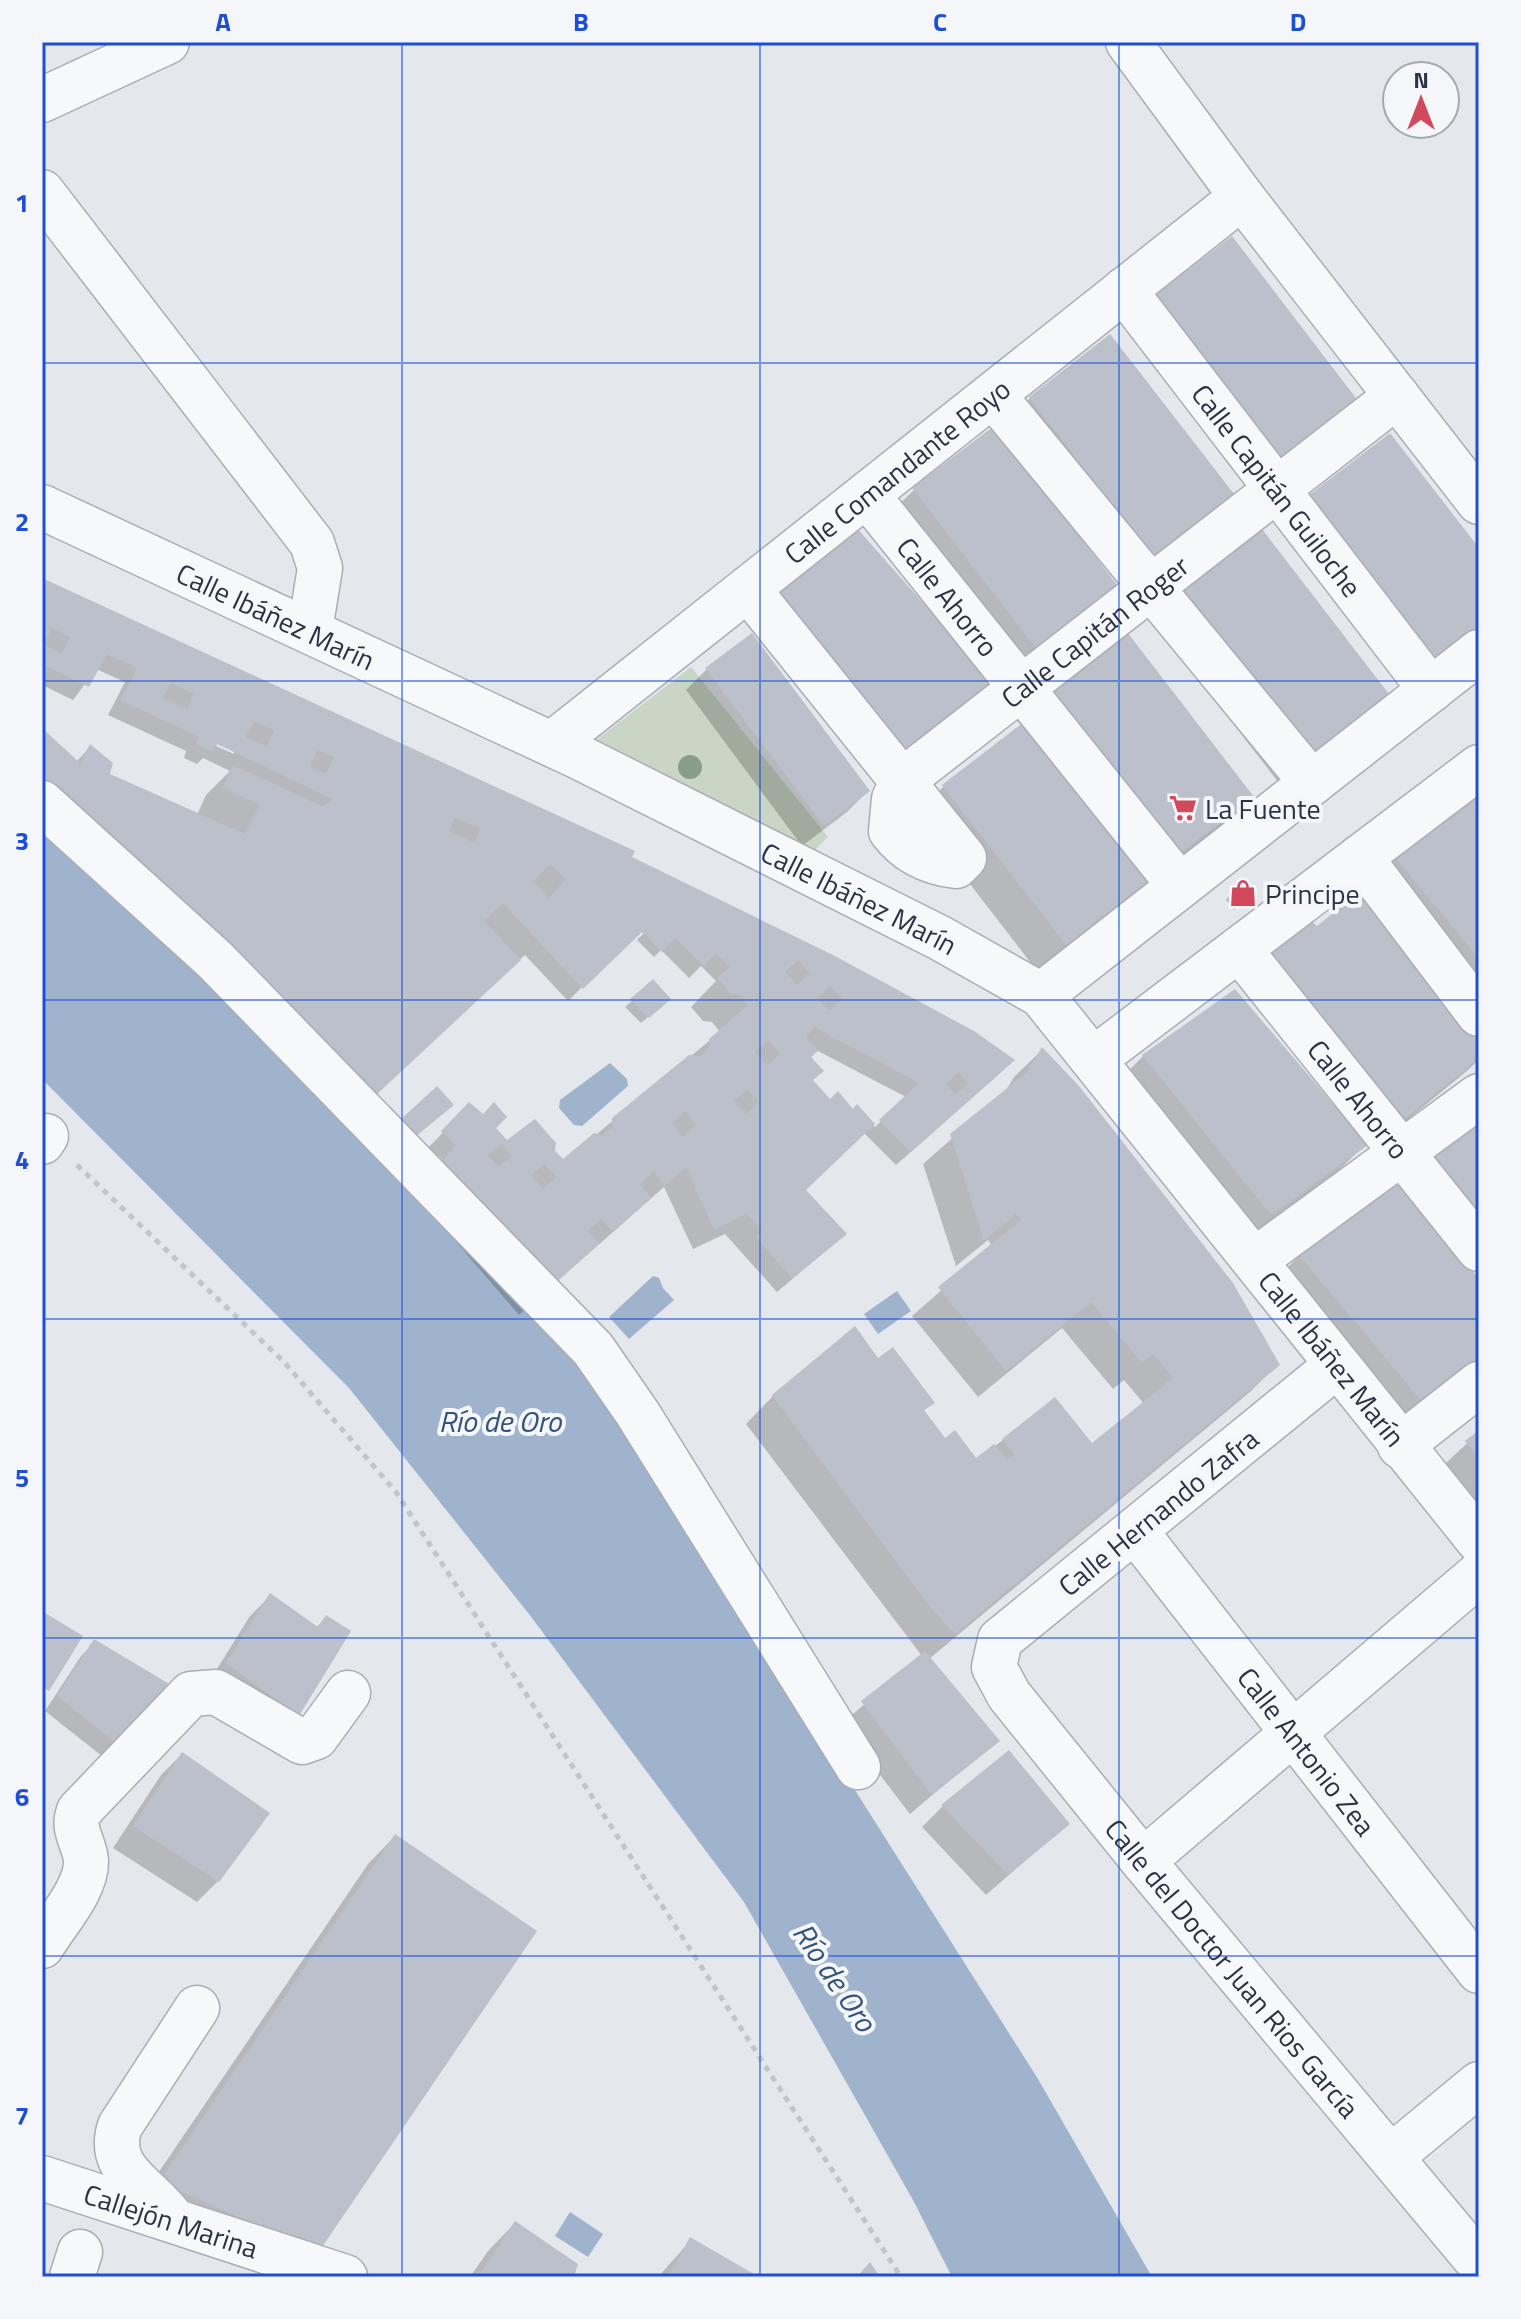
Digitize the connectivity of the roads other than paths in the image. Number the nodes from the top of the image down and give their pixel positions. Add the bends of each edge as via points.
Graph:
1 (167, 42) edge
2 (1128, 42) edge
3 (42, 100) edge
4 (42, 192) edge
5 (1242, 197) junction
6 (1124, 290) junction
7 (993, 395) junction
8 (1397, 396) junction
9 (1277, 488) junction
10 (867, 495) junction
11 (1479, 502) edge
12 (42, 507) edge
13 (1151, 587) junction
14 (748, 589) junction
15 (310, 630) junction
16 (1479, 652) edge
17 (1021, 687) junction
18 (1431, 690) junction
19 (552, 744) junction
20 (1479, 767) edge
21 (903, 780) junction
22 (1312, 783) junction
23 (42, 803) edge
24 (1360, 857) junction
25 (964, 858) dead end
26 (1180, 886) junction
27 (1239, 949) junction
28 (1041, 995) junction
29 (1479, 1014) edge
30 (1094, 1059) junction
31 (1479, 1096) edge
32 (1402, 1152) junction
33 (1479, 1249) edge
34 (1255, 1260) junction
35 (1336, 1366) junction
36 (1479, 1384) edge
37 (1400, 1446) junction
38 (1136, 1532) junction
39 (1479, 1541) edge
40 (1479, 1574) edge
41 (994, 1667) joint
42 (348, 1693) dead end
43 (1293, 1733) junction
44 (858, 1767) dead end
45 (1143, 1861) junction
46 (42, 1946) edge
47 (1479, 1971) edge
48 (197, 2008) dead end
49 (1479, 2084) edge
50 (1392, 2156) junction
51 (42, 2178) edge
52 (173, 2219) junction
53 (1479, 2263) edge
54 (345, 2277) edge

1 - 3 street
2 - 5 street
4 - 15 street via 312,543 320,568
5 - 6 street, Calle Comandante Royo
5 - 8 street
6 - 7 street, Calle Comandante Royo
6 - 9 street, Calle Capitán Guiloche
7 - 10 street, Calle Comandante Royo
7 - 13 street
8 - 9 street, Calle Capitán Roger
8 - 11 street
9 - 13 street, Calle Capitán Roger
9 - 18 street, Calle Capitán Guiloche
10 - 14 street, Calle Comandante Royo
10 - 17 street, Calle Ahorro
12 - 15 street, Calle Ibáñez Marín
13 - 17 street, Calle Capitán Roger
13 - 22 street
14 - 19 street, Calle Comandante Royo
14 - 21 street
15 - 19 street, Calle Ibáñez Marín
16 - 18 street
17 - 21 street, Calle Capitán Roger
17 - 26 street, Calle Ahorro
18 - 22 street
19 - 28 street, Calle Ibáñez Marín via 940,938
20 - 24 street
21 - 25 street
22 - 26 street
23 - 44 street via 215,960 593,1349
24 - 27 street
24 - 29 street
26 - 28 street
27 - 30 street
27 - 32 street, Calle Ahorro
28 - 30 street, Calle Ibáñez Marín
30 - 34 street, Calle Ibáñez Marín
31 - 32 street
32 - 33 street, Calle Ahorro
32 - 34 street
34 - 35 street, Calle Ibáñez Marín
35 - 37 street, Calle Ibáñez Marín
35 - 38 street, Calle Hernando Zafra
36 - 37 street
37 - 39 street, Calle Ibáñez Marín
38 - 41 street, Calle Hernando Zafra via 1000,1640
38 - 43 street, Calle Antonio Zea
40 - 43 street
41 - 45 street, Calle del Doctor Juan Rios García via 1009,1695
42 - 46 street via 316,1737 302,1742 216,1692 191,1694 79,1811 76,1830 86,1857 83,1879
43 - 45 street
43 - 47 street, Calle Antonio Zea
45 - 50 street, Calle del Doctor Juan Rios García
48 - 52 street via 115,2139 119,2162
49 - 50 street
50 - 53 street, Calle del Doctor Juan Rios García
51 - 52 street, Callejón Marina
52 - 54 street, Callejón Marina

